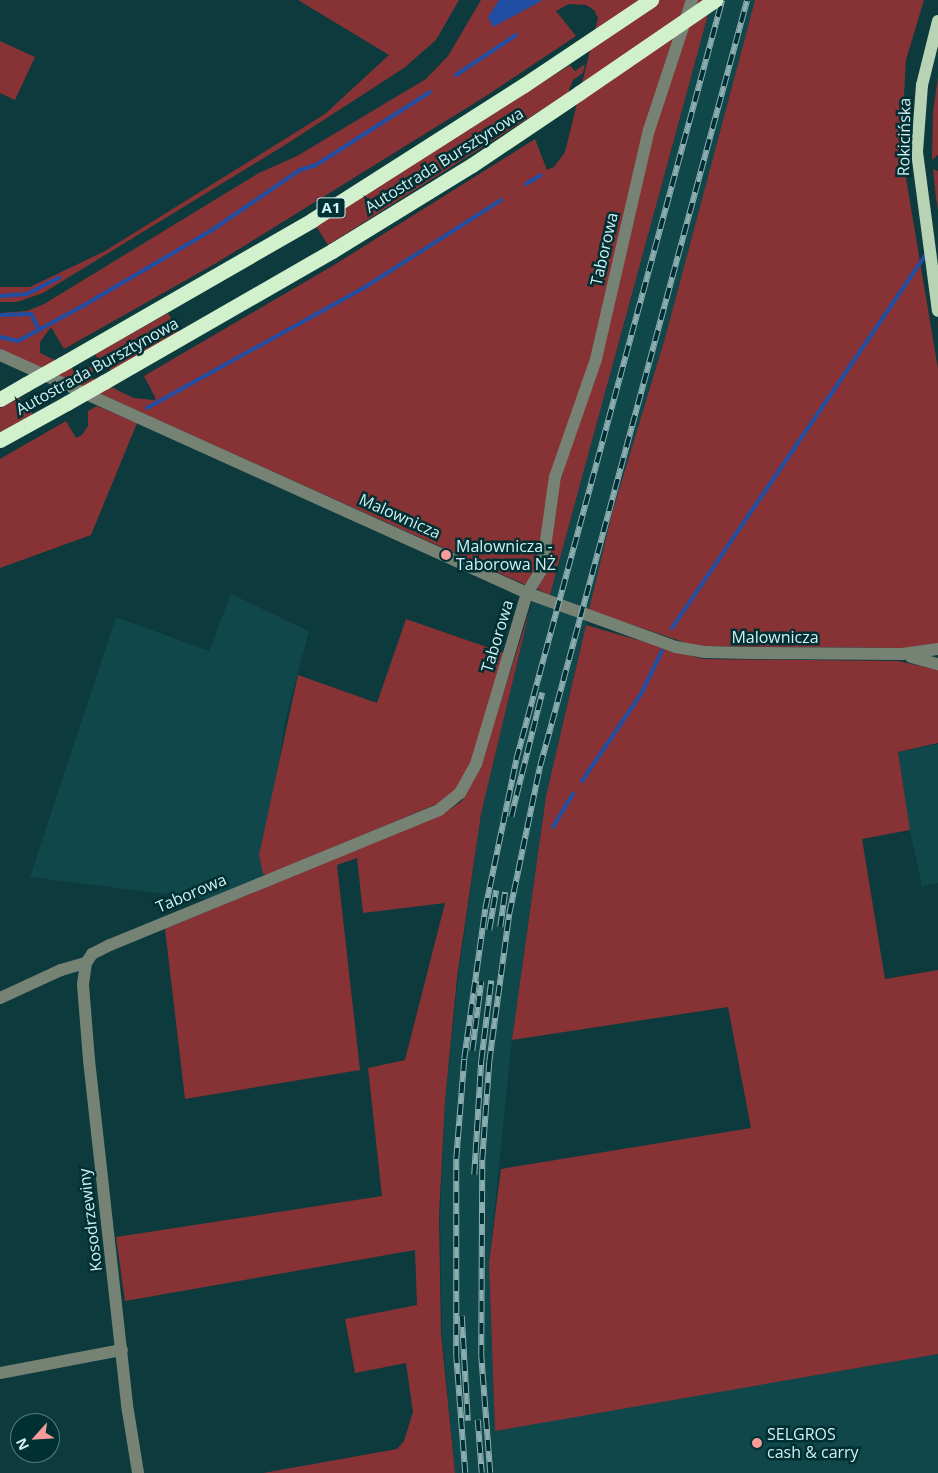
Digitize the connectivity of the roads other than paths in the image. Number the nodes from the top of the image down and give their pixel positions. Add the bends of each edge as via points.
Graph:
1 (652, 0) edge
2 (692, 0) edge
3 (716, 0) edge
4 (938, 21) edge
5 (937, 286) edge
6 (938, 311) edge
7 (0, 355) edge
8 (0, 399) edge
9 (0, 440) edge
10 (527, 593) junction
11 (938, 650) edge
12 (890, 654) junction
13 (938, 664) edge
14 (86, 963) junction
15 (0, 998) edge
16 (122, 1350) junction
17 (0, 1372) edge
18 (138, 1473) edge

1 - 8 highway, Autostrada Bursztynowa / A1, bridge via 312,220
2 - 10 street, Taborowa via 649,130 596,359 556,478 542,569
3 - 9 highway, Autostrada Bursztynowa / A1, bridge via 472,165 332,251
4 - 5 main road, Rokicińska via 922,85 917,136 920,189
5 - 6 main road, Rokicińska
7 - 10 street, Malownicza
10 - 12 street, Malownicza via 695,651
10 - 14 street, Taborowa via 476,764 455,799 400,827 101,948
11 - 12 street, Malownicza
12 - 13 street, Malownicza
14 - 15 street, Taborowa via 61,970
14 - 16 street, Kosodrzewiny via 83,985 89,1060
16 - 17 street
16 - 18 street, Kosodrzewiny

